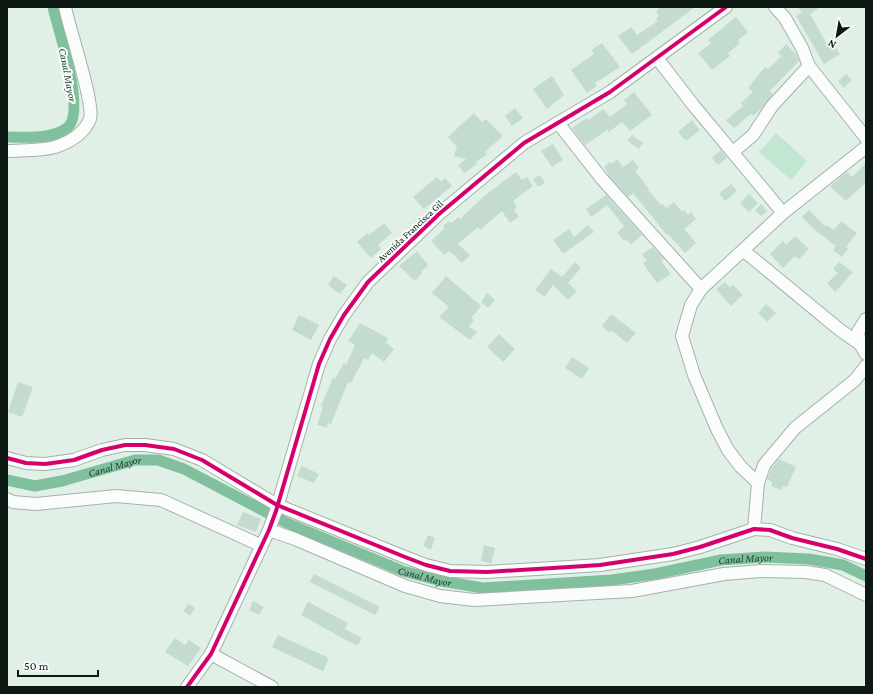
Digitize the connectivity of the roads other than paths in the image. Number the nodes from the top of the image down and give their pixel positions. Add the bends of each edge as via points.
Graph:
1 (65, 7) edge
2 (726, 7) edge
3 (775, 7) edge
4 (657, 58) junction
5 (809, 66) junction
6 (558, 123) junction
7 (866, 138) edge
8 (866, 147) edge
9 (7, 151) edge
10 (733, 152) junction
11 (783, 213) junction
12 (744, 251) junction
13 (701, 289) junction
14 (866, 319) edge
15 (863, 349) edge
16 (866, 366) edge
17 (7, 458) edge
18 (758, 483) junction
19 (7, 500) edge
20 (277, 508) junction
21 (270, 527) junction
22 (754, 529) junction
23 (260, 545) junction
24 (866, 559) edge
25 (866, 595) edge
26 (211, 654) junction
27 (187, 687) edge
28 (272, 687) edge

1 - 9 street via 86,87 91,118 81,133 54,147
2 - 4 street, Avenida Francisca Gil
3 - 5 street via 785,18
4 - 6 street, Avenida Francisca Gil via 610,92
4 - 10 street
5 - 7 street
5 - 10 street via 772,106 753,135
6 - 13 street via 602,179
6 - 20 street, Avenida Francisca Gil via 524,143 488,172 439,214 368,282 330,339 320,364
8 - 11 street
10 - 11 street
11 - 12 street
12 - 13 street
12 - 15 street
13 - 18 street via 691,305 682,336 694,375 717,429 728,450
14 - 15 street via 858,332
16 - 18 street via 855,380 795,428 764,465
17 - 20 street via 44,464 74,460 124,445 174,449 202,460
18 - 22 street
19 - 23 street via 36,504 116,496 161,500
20 - 21 street, Avenida Francisca Gil
20 - 22 street via 426,565 450,571 487,572 607,564 673,554
21 - 23 street, Avenida Francisca Gil
21 - 25 street via 405,586 440,596 474,600 632,591 724,574 761,572 806,572 825,575
22 - 24 street via 770,530
23 - 26 street, Avenida Francisca Gil via 242,590
26 - 27 street, Avenida Francisca Gil
26 - 28 street

